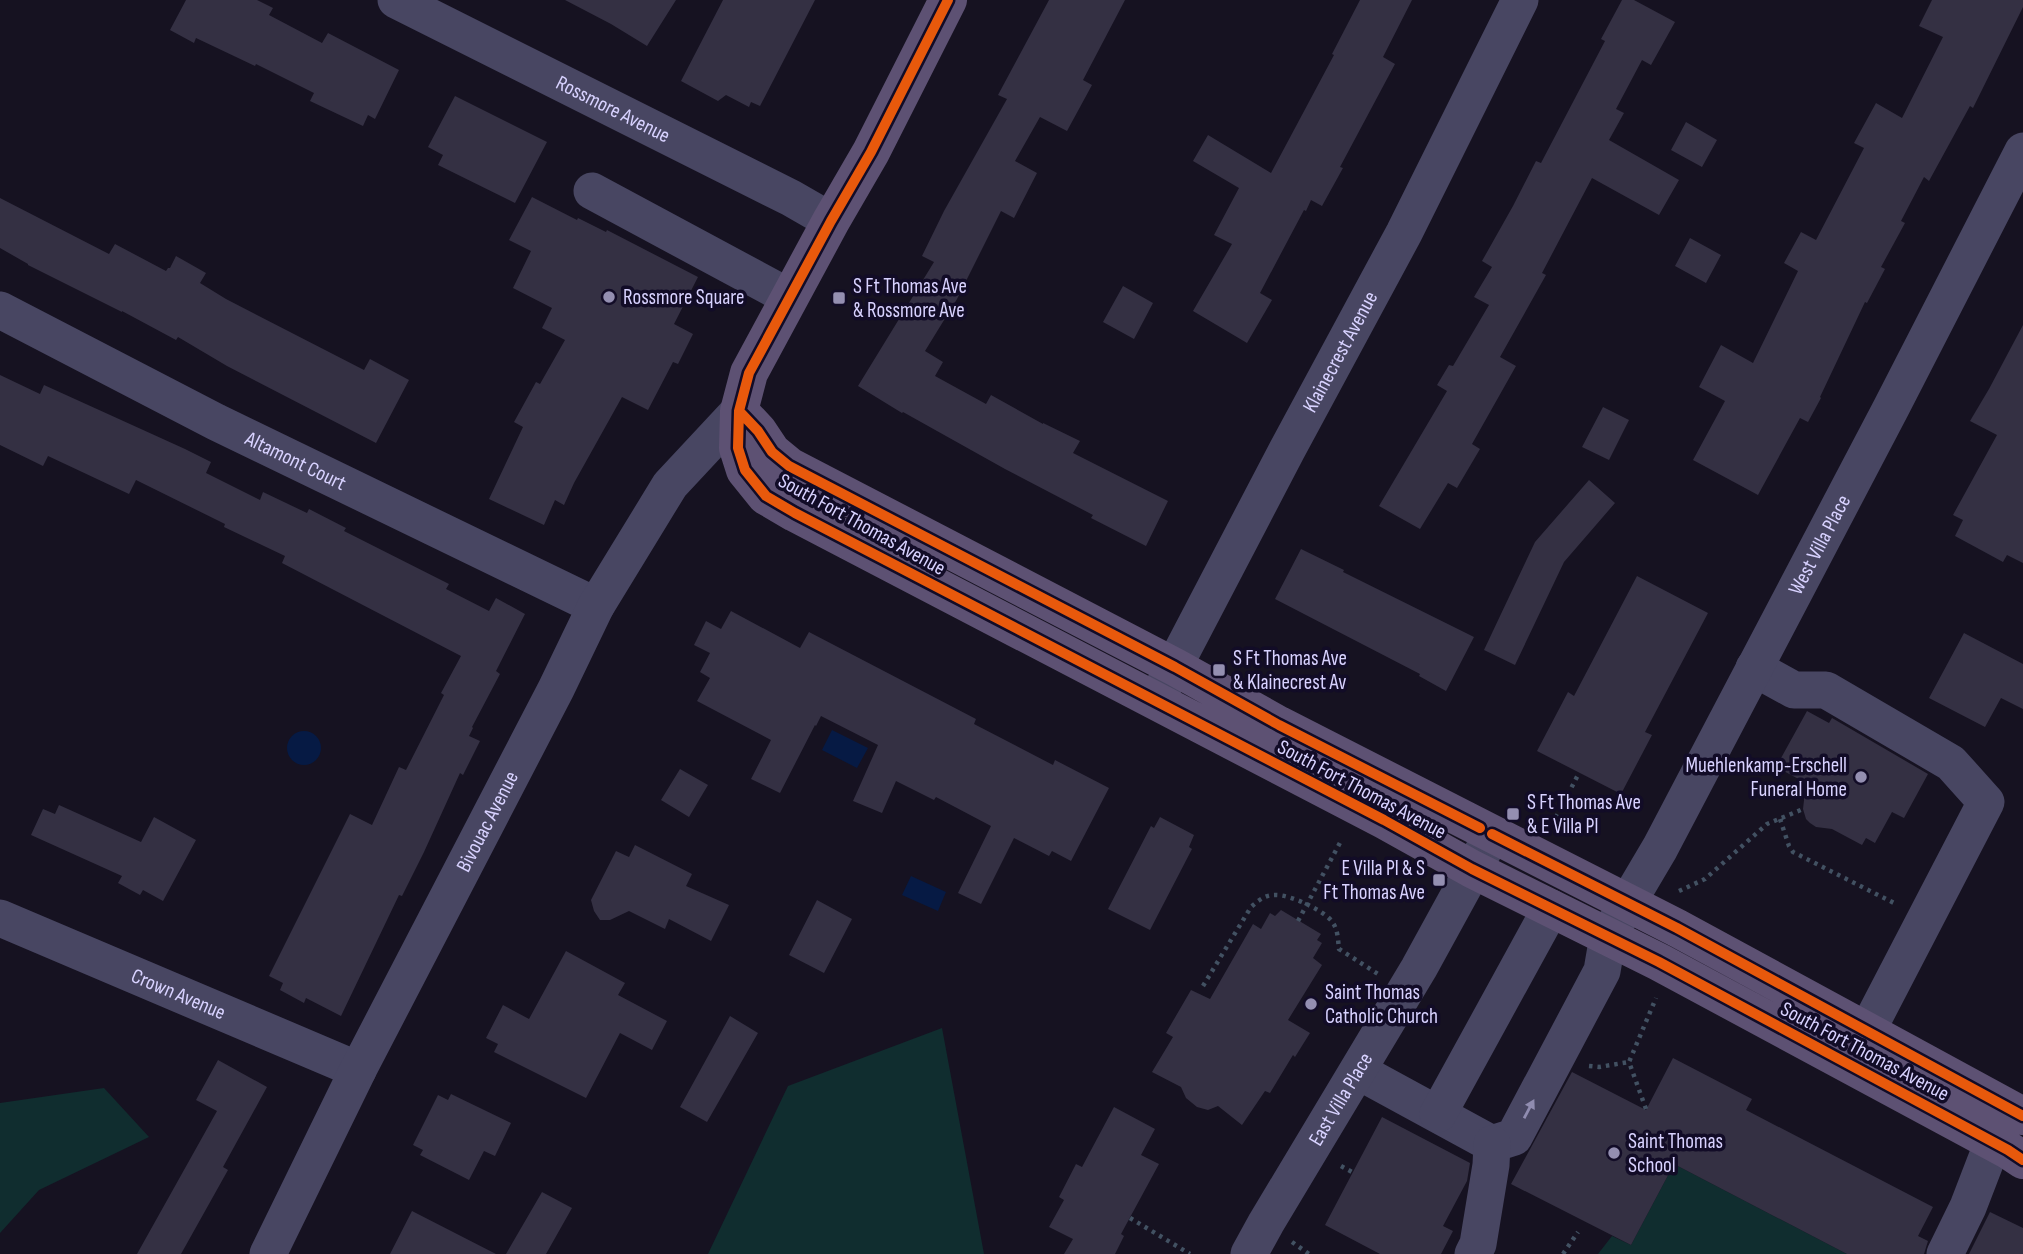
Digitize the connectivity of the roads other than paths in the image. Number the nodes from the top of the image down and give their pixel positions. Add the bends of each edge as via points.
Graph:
1 (396, 0) edge
2 (948, 0) edge
3 (1520, 0) edge
4 (2023, 151) edge
5 (592, 191) dead end
6 (831, 221) junction
7 (789, 298) junction
8 (0, 310) edge
9 (739, 411) junction
10 (596, 606) junction
11 (1175, 667) junction
12 (1754, 668) junction
13 (1155, 702) junction
14 (1492, 834) junction
15 (1472, 869) junction
16 (1628, 903) junction
17 (1551, 908) junction
18 (0, 918) edge
19 (1608, 936) junction
20 (1867, 1032) junction
21 (1849, 1065) junction
22 (358, 1070) junction
23 (1358, 1071) junction
24 (1438, 1114) junction
25 (2023, 1116) edge
26 (1493, 1144) junction
27 (2008, 1151) edge
28 (268, 1254) edge
29 (1249, 1254) edge
30 (1473, 1254) edge
31 (1945, 1254) edge

1 - 6 street, Rossmore Avenue
2 - 6 main road, South Fort Thomas Avenue
3 - 11 street, Klainecrest Avenue via 1404,233
4 - 12 street, West Villa Place
5 - 7 street
6 - 7 main road, South Fort Thomas Avenue
7 - 9 main road, South Fort Thomas Avenue via 749,373
8 - 10 street, Altamont Court via 216,422
9 - 10 street, Bivouac Avenue via 670,485
9 - 11 main road, South Fort Thomas Avenue via 789,466
9 - 13 main road, South Fort Thomas Avenue via 738,448 745,470 766,496
10 - 22 street, Bivouac Avenue
11 - 13 street, Klainecrest Avenue
11 - 14 main road, South Fort Thomas Avenue
12 - 16 street, West Villa Place
12 - 20 street via 1794,690 1826,690 1837,696 1951,763 1986,803
13 - 15 main road, South Fort Thomas Avenue
14 - 15 street, East Villa Place
14 - 16 main road, South Fort Thomas Avenue
15 - 17 main road, South Fort Thomas Avenue
15 - 23 street, East Villa Place
16 - 19 street, West Villa Place
16 - 20 main road, South Fort Thomas Avenue
17 - 19 main road, South Fort Thomas Avenue
17 - 24 street
18 - 22 street, Crown Avenue
19 - 21 main road, South Fort Thomas Avenue
26 -> 19 street via 1514,1137 1602,971
20 - 21 street
20 - 25 main road, South Fort Thomas Avenue
21 - 27 main road, South Fort Thomas Avenue
22 - 28 street, Bivouac Avenue
23 - 24 street
23 - 29 street, East Villa Place
24 - 26 street
26 - 30 street
27 - 31 street via 1968,1207

